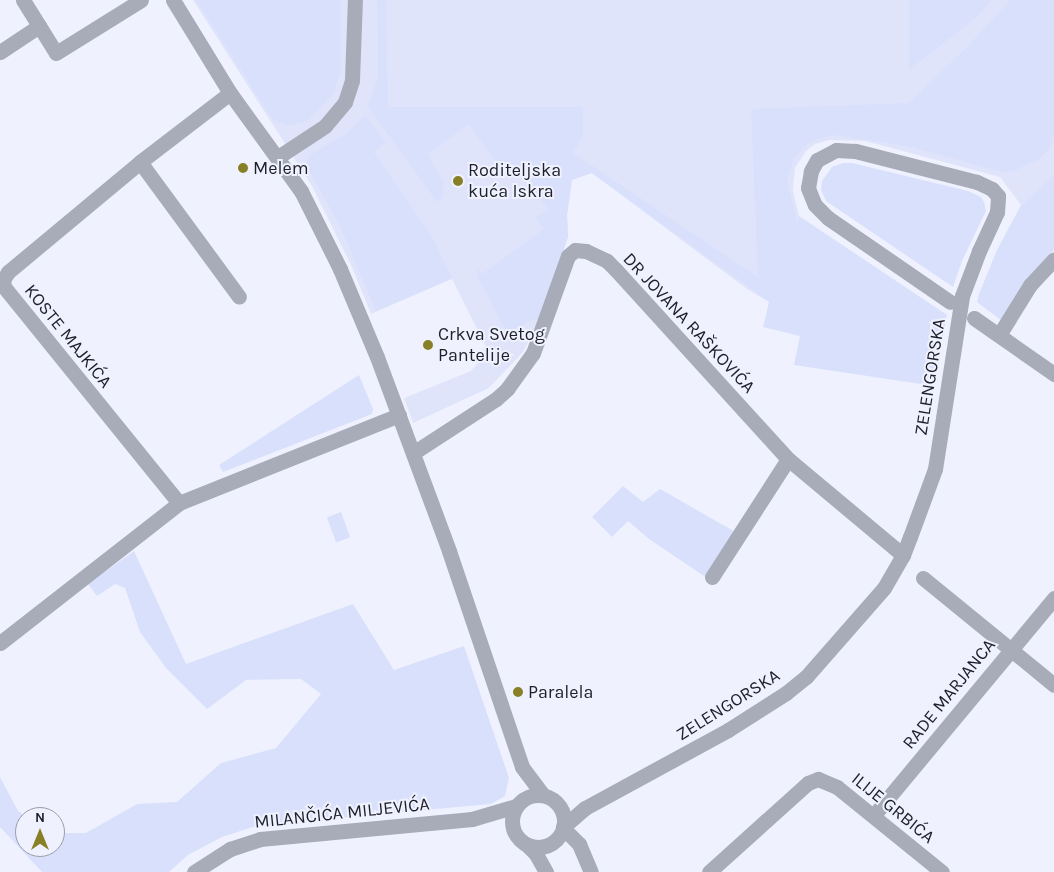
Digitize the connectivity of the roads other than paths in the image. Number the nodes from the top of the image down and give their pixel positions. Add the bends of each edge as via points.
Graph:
1 (23, 0) edge
2 (141, 0) edge
3 (173, 0) edge
4 (355, 0) edge
5 (39, 26) junction
6 (0, 52) edge
7 (230, 93) junction
8 (278, 157) junction
9 (140, 162) junction
10 (1054, 259) edge
11 (239, 297) dead end
12 (950, 302) dead end
13 (974, 318) dead end
14 (999, 335) junction
15 (1054, 374) edge
16 (399, 416) junction
17 (413, 453) junction
18 (788, 459) junction
19 (179, 503) junction
20 (903, 555) junction
21 (712, 577) dead end
22 (923, 578) dead end
23 (1054, 598) edge
24 (0, 643) edge
25 (1010, 648) junction
26 (1054, 685) edge
27 (522, 767) junction
28 (544, 795) junction
29 (518, 803) junction
30 (560, 807) junction
31 (583, 809) junction
32 (874, 815) junction
33 (472, 819) junction
34 (512, 828) junction
35 (561, 832) junction
36 (527, 845) junction
37 (938, 871) edge
38 (194, 872) edge
39 (546, 872) edge
40 (591, 872) edge
41 (709, 872) edge

1 - 5 street
2 - 5 street via 56,52
3 - 7 street
4 - 8 street via 352,80 345,102 325,126
5 - 6 street
7 - 8 street
7 - 9 street, KOSTE MAJKIĆA
8 - 16 street via 301,190 340,269
9 - 11 street
9 - 19 street, KOSTE MAJKIĆA via 8,272 4,284
10 - 14 street via 1030,286
12 - 20 street, ZELENGORSKA via 815,205 808,188 817,160 836,150 849,151 985,185 998,196 995,218 962,296 935,468
13 - 14 street, ZELENGORSKA
14 - 15 street, ZELENGORSKA
16 - 17 street
16 - 19 street
17 - 18 street, DR JOVANA RAŠKOVIĆA via 507,389 533,353 568,256 574,250 598,256 612,266
17 - 27 street
18 - 20 street, DR JOVANA RAŠKOVIĆA
18 - 21 street
19 - 24 street
20 - 31 street, ZELENGORSKA via 884,588 853,626 806,677 786,693 728,730
22 - 25 street
23 - 25 street, RADE MARJANCA
25 - 26 street
25 - 32 street, RADE MARJANCA
27 - 28 street
27 - 29 street
28 - 29 street via 527,797
28 - 30 street
29 - 33 street, MILANČIĆA MILJEVIĆA
29 - 34 street via 511,820
30 - 31 street
30 - 35 street via 564,818
31 - 35 street, ZELENGORSKA
32 - 37 street, ILIJE GRBIĆA
32 - 41 street, ILIJE GRBIĆA via 837,787 818,779 808,783
33 - 34 street, MILANČIĆA MILJEVIĆA
33 - 38 street, MILANČIĆA MILJEVIĆA via 260,839 238,845
34 - 36 street
35 - 36 street via 540,848
35 - 39 street via 550,851
35 - 40 street via 579,844
36 - 39 street

